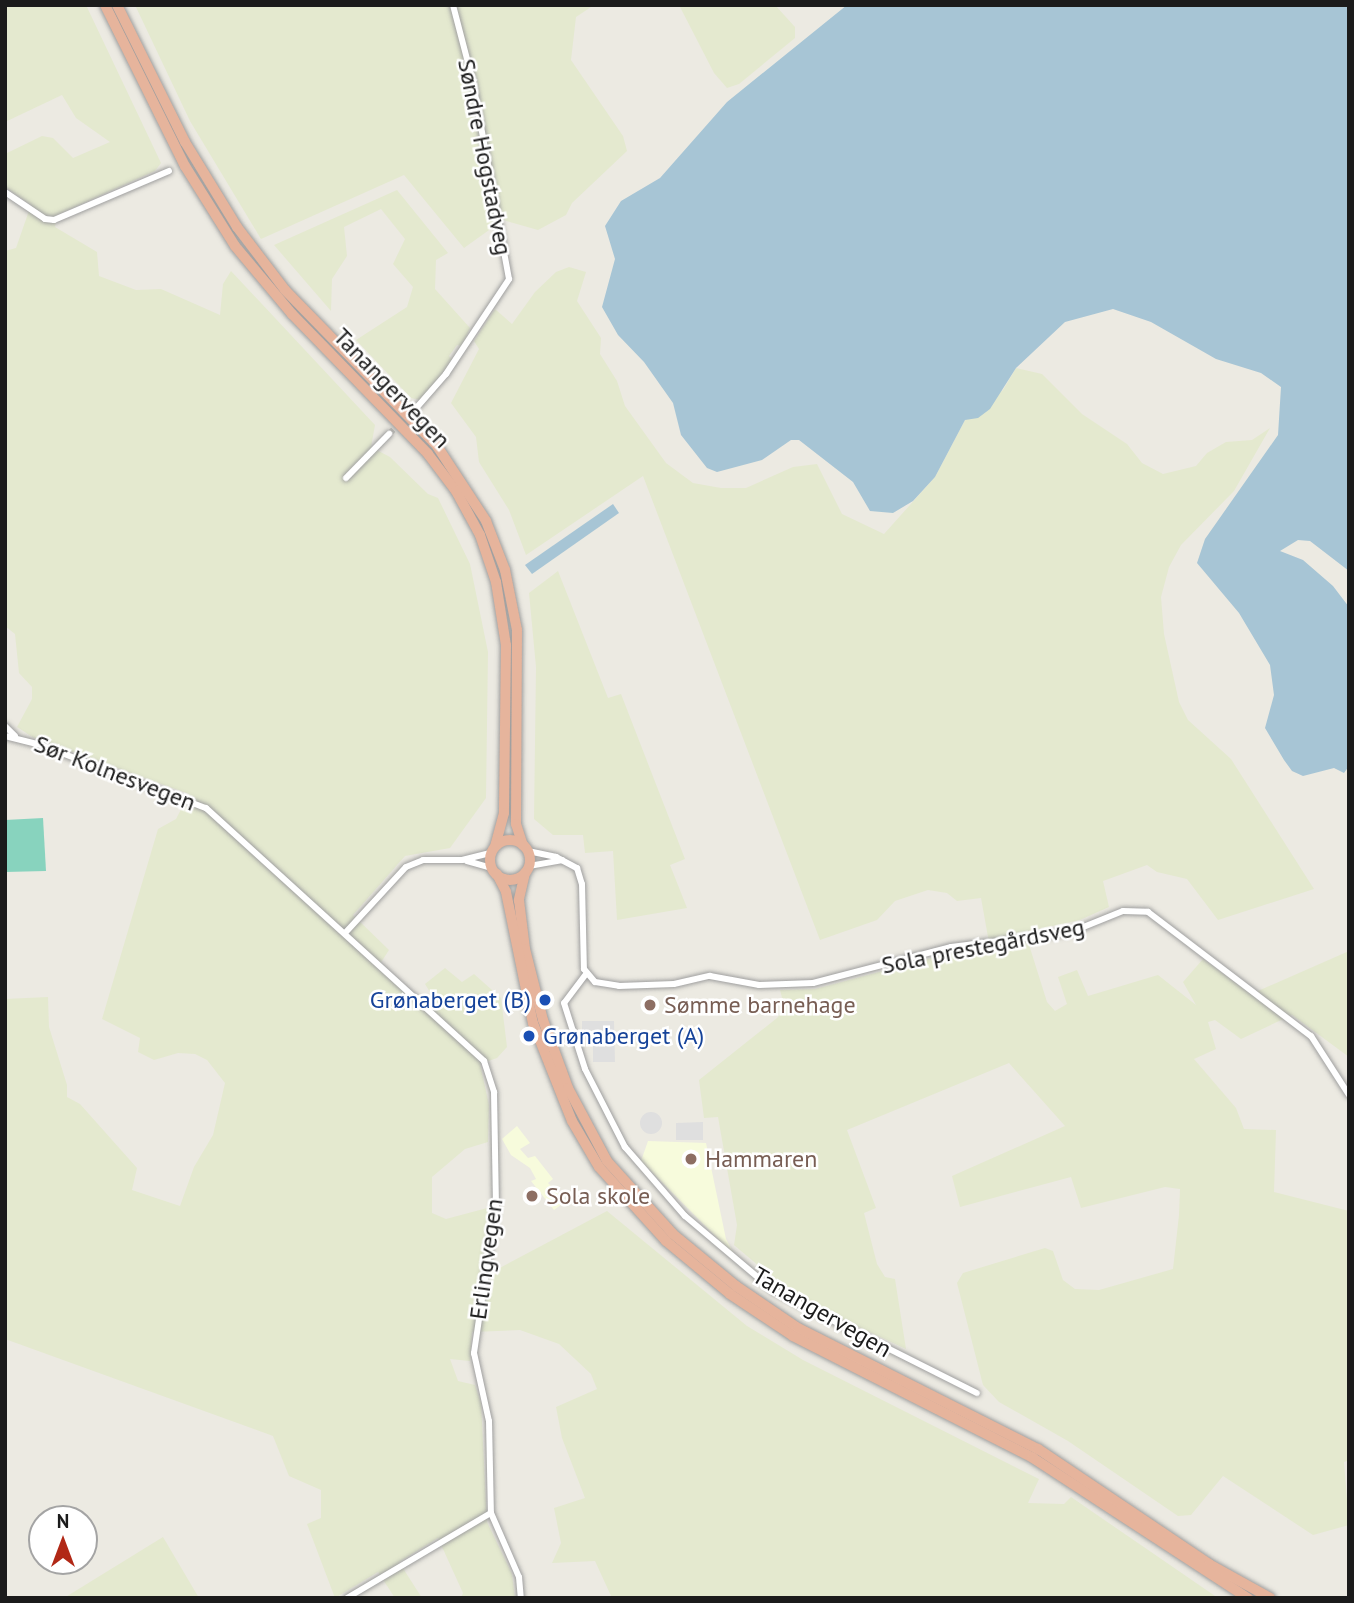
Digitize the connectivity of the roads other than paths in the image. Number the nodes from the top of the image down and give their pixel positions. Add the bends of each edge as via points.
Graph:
1 (104, 5) edge
2 (117, 5) edge
3 (453, 5) edge
4 (169, 171) dead end
5 (5, 192) edge
6 (418, 405) tunnel mouth
7 (389, 434) tunnel mouth
8 (346, 478) dead end
9 (5, 726) edge
10 (5, 736) edge
11 (15, 736) junction
12 (526, 848) junction
13 (493, 850) junction
14 (462, 860) junction
15 (564, 860) junction
16 (527, 869) junction
17 (494, 871) junction
18 (346, 932) junction
19 (586, 974) junction
20 (1349, 1094) edge
21 (977, 1393) dead end
22 (491, 1513) junction
23 (347, 1598) edge
24 (521, 1598) edge
25 (1248, 1598) edge
26 (1270, 1598) edge

1 - 13 highway, Tanangervegen via 185,166 235,246 292,314 428,454 456,491 480,535 498,590 506,645 504,813
2 - 12 highway, Tanangervegen via 191,153 236,228 285,289 437,446 486,521 505,570 517,630 516,824
3 - 6 street, Søndre Hogstadveg via 473,82 509,279 446,374
4 - 5 street via 54,220 45,219
7 - 8 street
9 - 11 street
10 - 11 street, Sør Kolnesvegen
11 - 18 street, Sør Kolnesvegen via 206,808
12 - 13 highway via 509,840
12 - 15 street
12 - 16 highway
13 - 14 street
13 - 17 highway
14 - 17 street
14 - 18 street via 423,860 406,867
15 - 16 street
15 - 19 street via 577,868 582,884
16 - 17 highway via 511,879
16 - 26 highway, Tanangervegen via 519,900 525,949 543,1020 568,1088 607,1161 673,1234 736,1286 798,1328 1048,1455 1209,1564
17 - 25 highway, Tanangervegen via 506,892 522,985 558,1092 599,1167 666,1241 730,1294 793,1336 1033,1458
18 - 22 street, Erlingvegen via 476,1050 491,1072 495,1220 474,1353 490,1429
19 - 20 street, Sola prestegårdsveg via 595,982 619,986 674,984 710,976 759,985 813,983 951,947 1070,932 1138,909 1154,916 1291,1018 1327,1055
19 - 21 street via 564,1003 585,1069 625,1147 685,1216 774,1291
22 - 23 street
22 - 24 street, Erlingvegen via 519,1577

